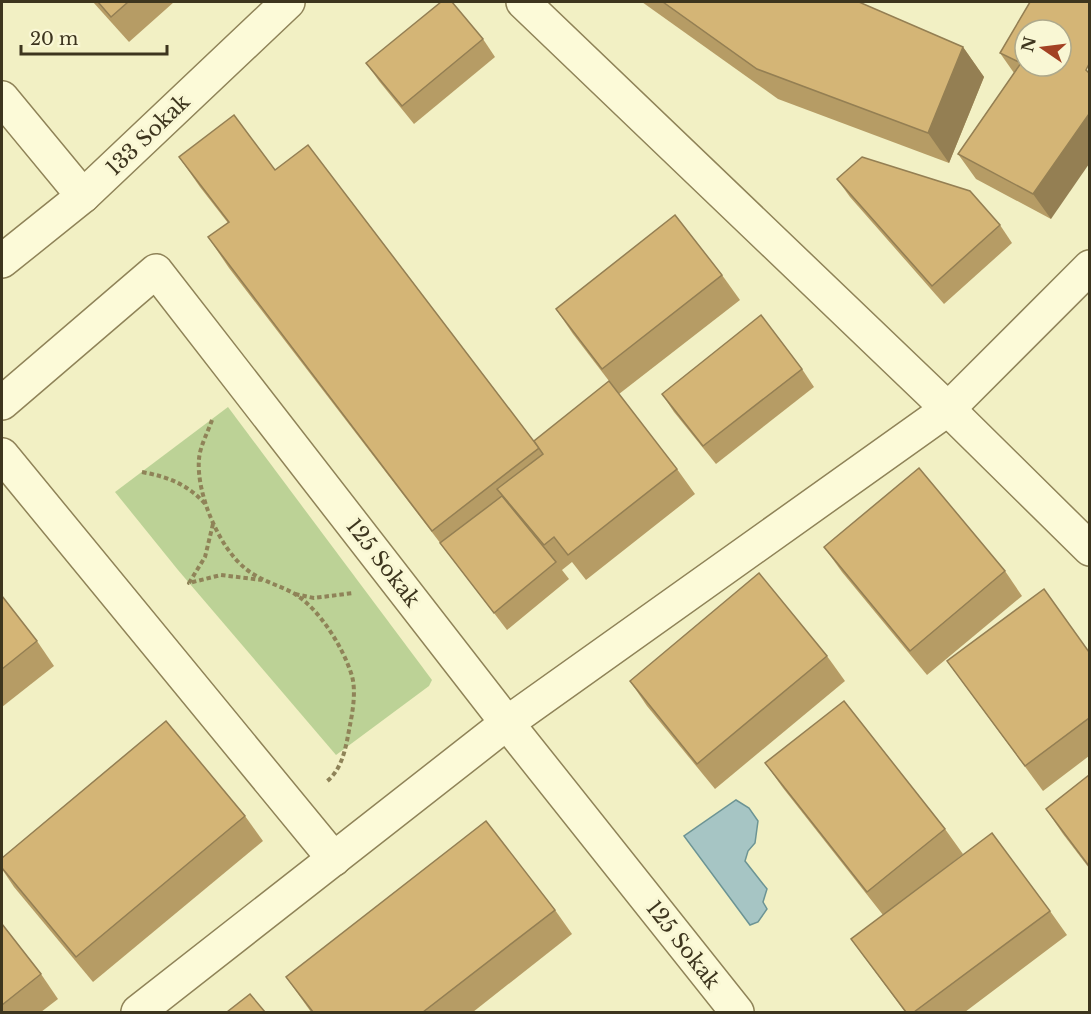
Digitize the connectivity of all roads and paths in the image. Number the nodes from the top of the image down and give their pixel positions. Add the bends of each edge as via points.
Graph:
1 (288, 2) edge
2 (522, 2) edge
3 (2, 98) edge
4 (83, 196) junction
5 (2, 261) edge
6 (1089, 267) edge
7 (2, 403) edge
8 (948, 409) junction
9 (212, 420) dead end
10 (2, 455) edge
11 (142, 472) dead end
12 (206, 506) junction
13 (213, 523) junction
14 (1089, 549) edge
15 (265, 581) junction
16 (355, 592) dead end
17 (294, 594) junction
18 (507, 723) junction
19 (345, 750) dead end
20 (334, 859) junction
21 (138, 1012) edge
22 (737, 1012) edge

1 - 4 street, 133 Sokak
2 - 8 street
3 - 4 street
4 - 5 street, 133 Sokak
6 - 8 street
7 - 18 street, 125 Sokak via 156,272
8 - 14 street
8 - 18 street
9 - 12 path via 199,458
10 - 20 street
11 - 12 path via 181,483
12 - 13 path
13 - 15 path via 227,548 245,568
13 - 15 path via 205,557 189,583 220,575
15 - 17 path
16 - 17 path via 314,598
17 - 19 path via 326,627 352,677 354,696
18 - 20 street
18 - 22 street, 125 Sokak
20 - 21 street

